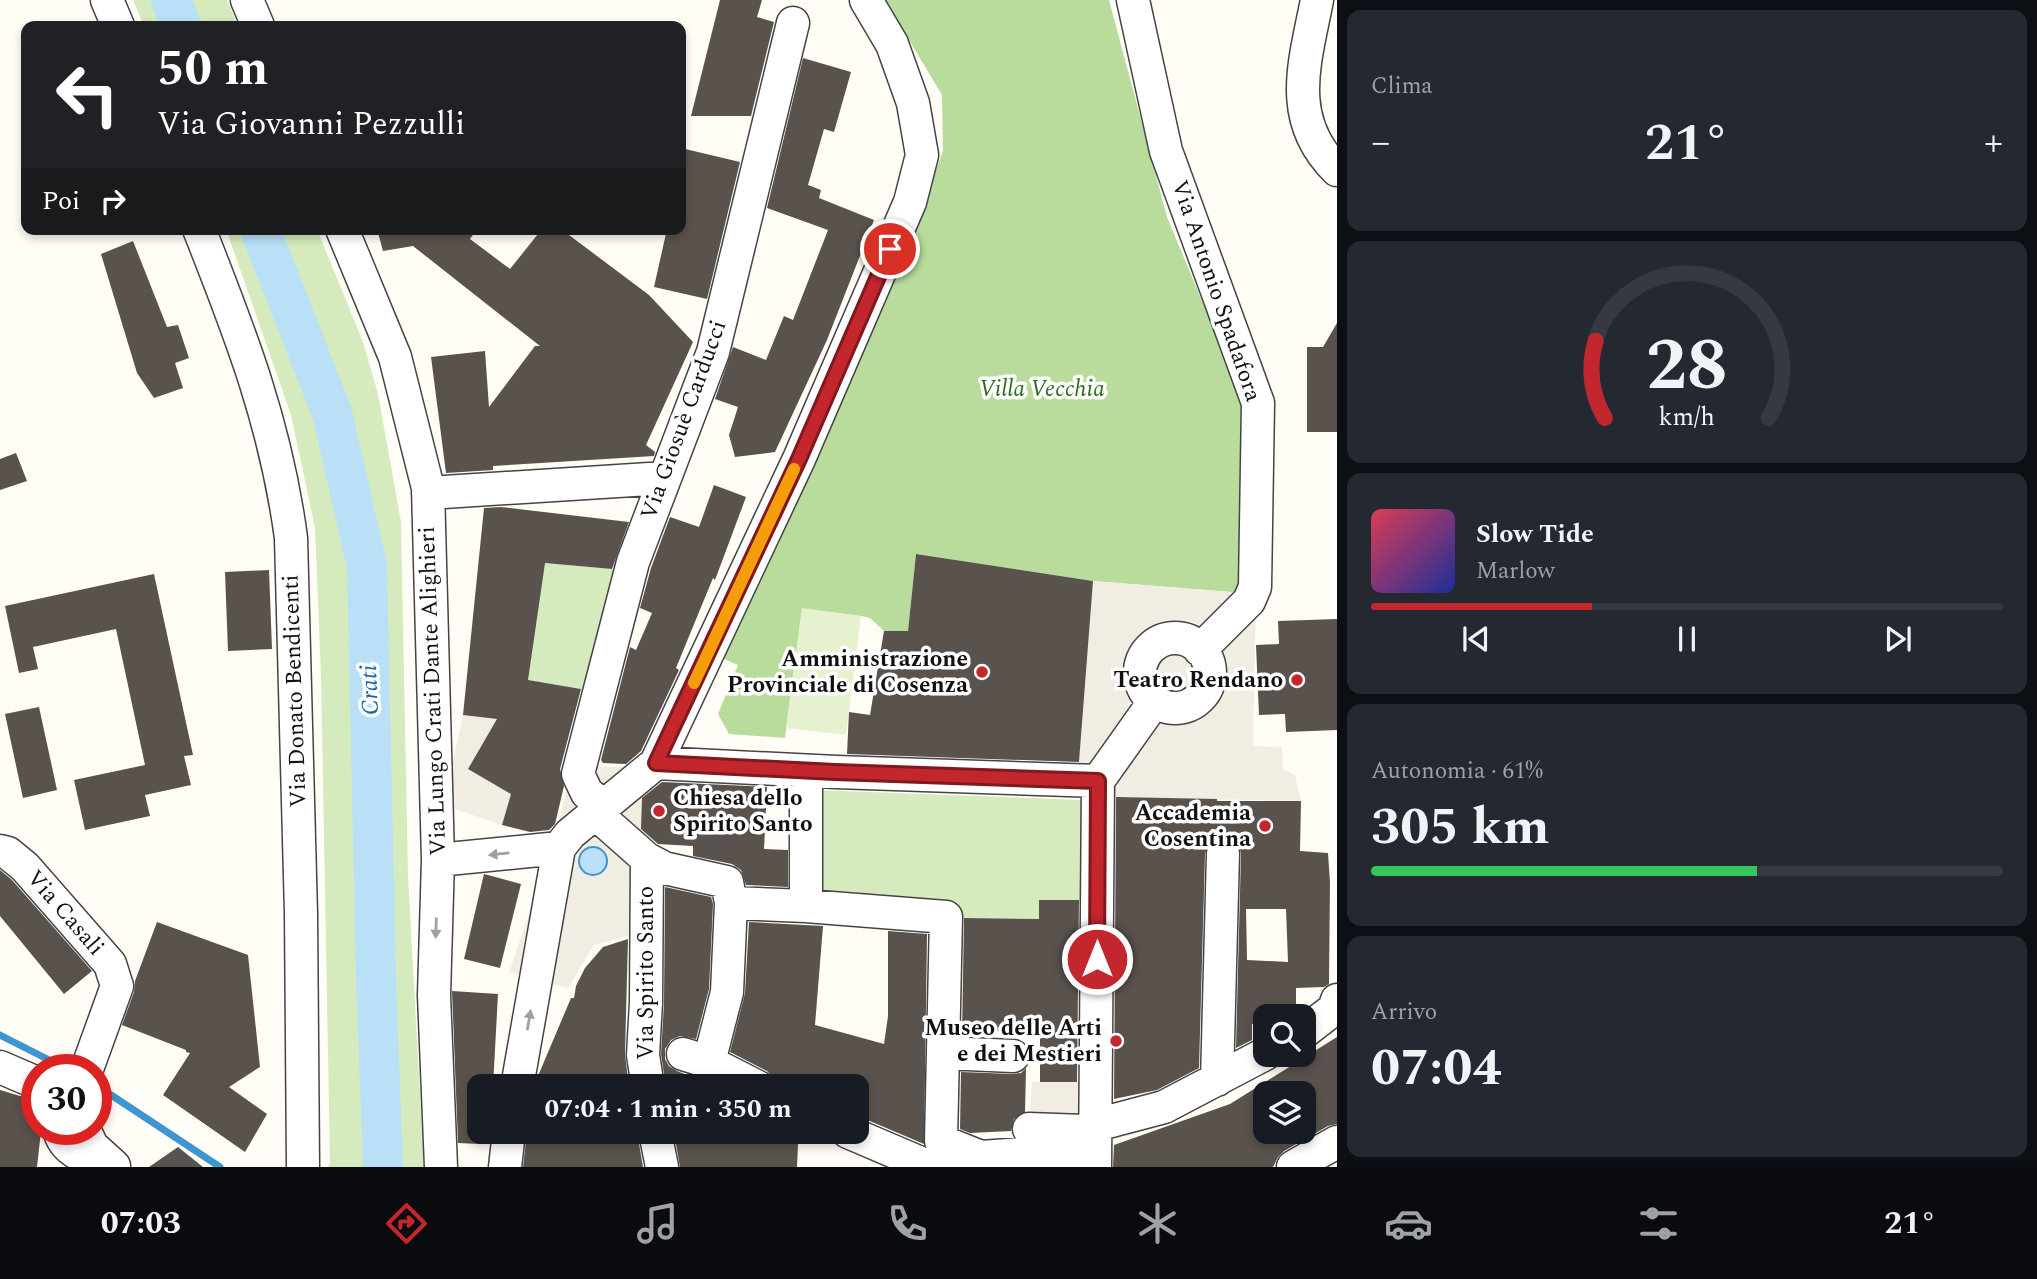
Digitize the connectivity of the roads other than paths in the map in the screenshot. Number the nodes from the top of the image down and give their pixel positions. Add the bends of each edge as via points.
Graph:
1 (107, 0) edge
2 (247, 0) edge
3 (866, 0) edge
4 (1133, 0) edge
5 (1317, 0) edge
6 (116, 21) edge
7 (256, 21) edge
8 (793, 23) dead end
9 (1337, 170) edge
10 (201, 235) edge
11 (344, 235) edge
12 (665, 478) junction
13 (428, 492) junction
14 (1200, 650) junction
15 (1154, 702) junction
16 (656, 763) junction
17 (806, 771) junction
18 (1098, 781) junction
19 (599, 809) junction
20 (559, 848) junction
21 (0, 851) edge
22 (1223, 854) dead end
23 (647, 859) junction
24 (438, 860) junction
25 (731, 903) junction
26 (806, 906) junction
27 (1337, 1000) edge
28 (1316, 1023) edge
29 (93, 1054) edge
30 (943, 1054) junction
31 (1013, 1056) dead end
32 (1253, 1060) edge
33 (0, 1068) edge
34 (519, 1074) edge
35 (646, 1074) edge
36 (730, 1074) edge
37 (21, 1077) edge
38 (1217, 1080) junction
39 (1029, 1129) dead end
40 (869, 1142) edge
41 (1337, 1142) edge
42 (508, 1144) edge
43 (657, 1144) edge
44 (65, 1145) edge
45 (92, 1145) edge
46 (1095, 1147) edge
47 (981, 1157) junction
48 (114, 1167) edge
49 (303, 1167) edge
50 (442, 1167) edge
51 (505, 1167) edge
52 (662, 1167) edge
53 (1293, 1167) edge

1 - 6 street
2 - 7 street
3 - 16 street via 892,44 913,103 922,155 911,202 799,459
4 - 14 street, Via Antonio Spadafora via 1166,151 1258,403 1255,587 1249,601
5 - 9 street via 1302,100 1310,131
8 - 12 street, Via Giosuè Carducci via 713,352
10 - 49 street, Via Donato Bendicenti via 261,394 291,538
11 - 13 street, Via Lungo Crati Dante Alighieri via 395,357
12 - 13 street
12 - 19 street, Via Giosuè Carducci via 633,562 578,774
13 - 24 street, Via Lungo Crati Dante Alighieri
14 - 15 street via 1210,676 1200,697 1180,708
14 - 15 street via 1175,638 1163,640 1145,654 1139,676
15 - 18 street
16 - 17 street
16 - 19 street
17 - 18 street
17 - 26 street
18 - 46 street
19 - 20 street
19 - 23 street
20 -> 24 street
34 -> 20 street
21 - 29 street, Via Casali via 25,867 110,964 117,986
22 - 38 street
23 - 25 street via 664,868 727,882
23 - 35 street, Via Spirito Santo
24 -> 50 street, Via Lungo Crati Dante Alighieri via 434,995
25 - 26 street
25 - 36 street via 727,992 696,1058
26 - 30 street via 946,916
27 - 28 street via 1334,1009
30 - 31 street
30 - 47 street via 941,1141
32 - 38 street
33 - 37 street
38 - 46 street
39 - 46 street via 1084,1131
40 - 47 street via 923,1164
41 - 53 street
42 - 51 street
43 - 52 street
44 - 48 street
45 - 48 street
46 - 47 street

